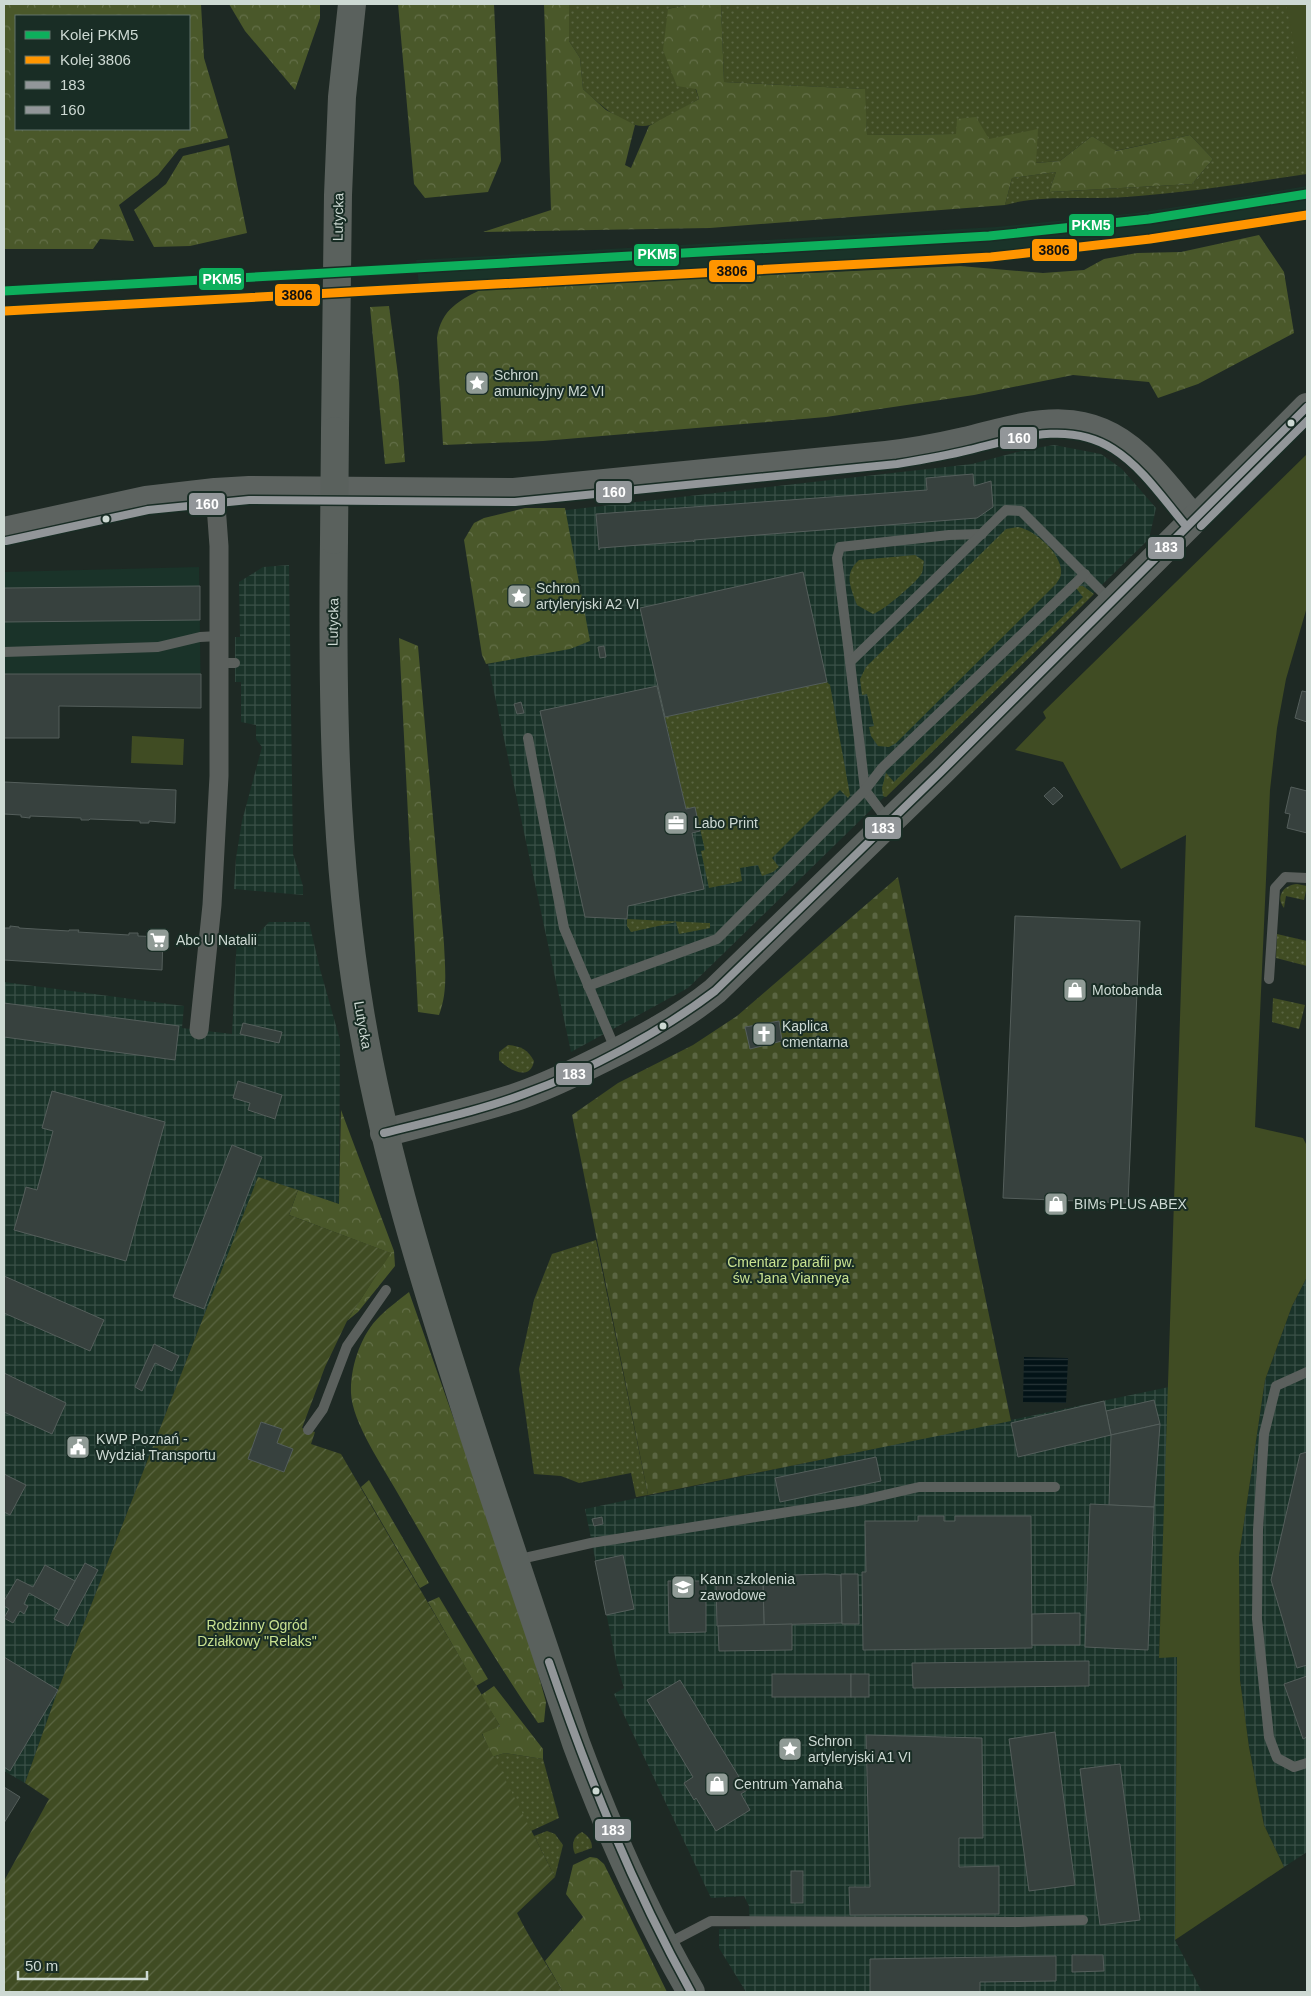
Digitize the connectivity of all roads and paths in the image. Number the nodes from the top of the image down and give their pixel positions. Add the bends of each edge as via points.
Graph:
1 (352, 4) edge
2 (1307, 407) edge
3 (215, 492) junction
4 (1194, 520) junction
5 (4, 531) edge
6 (982, 534) junction
7 (1085, 574) junction
8 (1112, 602) junction
9 (219, 636) junction
10 (4, 652) edge
11 (850, 662) junction
12 (528, 738) dead end
13 (865, 790) junction
14 (890, 822) junction
15 (1307, 878) edge
16 (1269, 978) dead end
17 (588, 986) junction
18 (199, 1030) dead end
19 (617, 1052) junction
20 (384, 1133) junction
21 (386, 1290) dead end
22 (1307, 1372) edge
23 (308, 1430) dead end
24 (1055, 1487) dead end
25 (515, 1560) junction
26 (1307, 1763) edge
27 (1082, 1920) dead end
28 (664, 1945) junction
29 (691, 1992) edge

1 - 20 main road, Lutycka, bridge via 342,97 338,195 332,677 346,908 360,1011
2 - 4 street
3 - 4 street via 543,490 886,456 1054,422 1089,428 1124,445 1138,456
3 - 5 street via 146,500
3 - 9 street
4 - 8 street
6 - 7 lane via 1006,510 1021,511
6 - 11 lane
6 - 11 lane via 840,547 837,558
7 - 8 lane
7 - 13 lane via 882,768
8 - 14 street
9 - 10 lane via 158,647
9 - 18 street via 227,663 214,883
11 - 13 lane
12 - 17 lane via 564,928
13 - 14 lane
13 - 17 lane via 717,939
14 - 19 street via 715,991 674,1021
15 - 16 lane via 1285,877 1275,888
17 - 19 lane
19 - 20 street via 515,1097
20 - 25 main road, Lutycka via 408,1225
21 - 23 lane via 347,1346 323,1409
22 - 26 lane via 1276,1386 1264,1434 1258,1530 1258,1619 1269,1737 1276,1758 1294,1767
24 - 25 lane via 919,1487 858,1501 591,1543
25 - 28 main road, Lutycka via 594,1792
27 - 28 lane via 711,1921
28 - 29 main road, Lutycka

